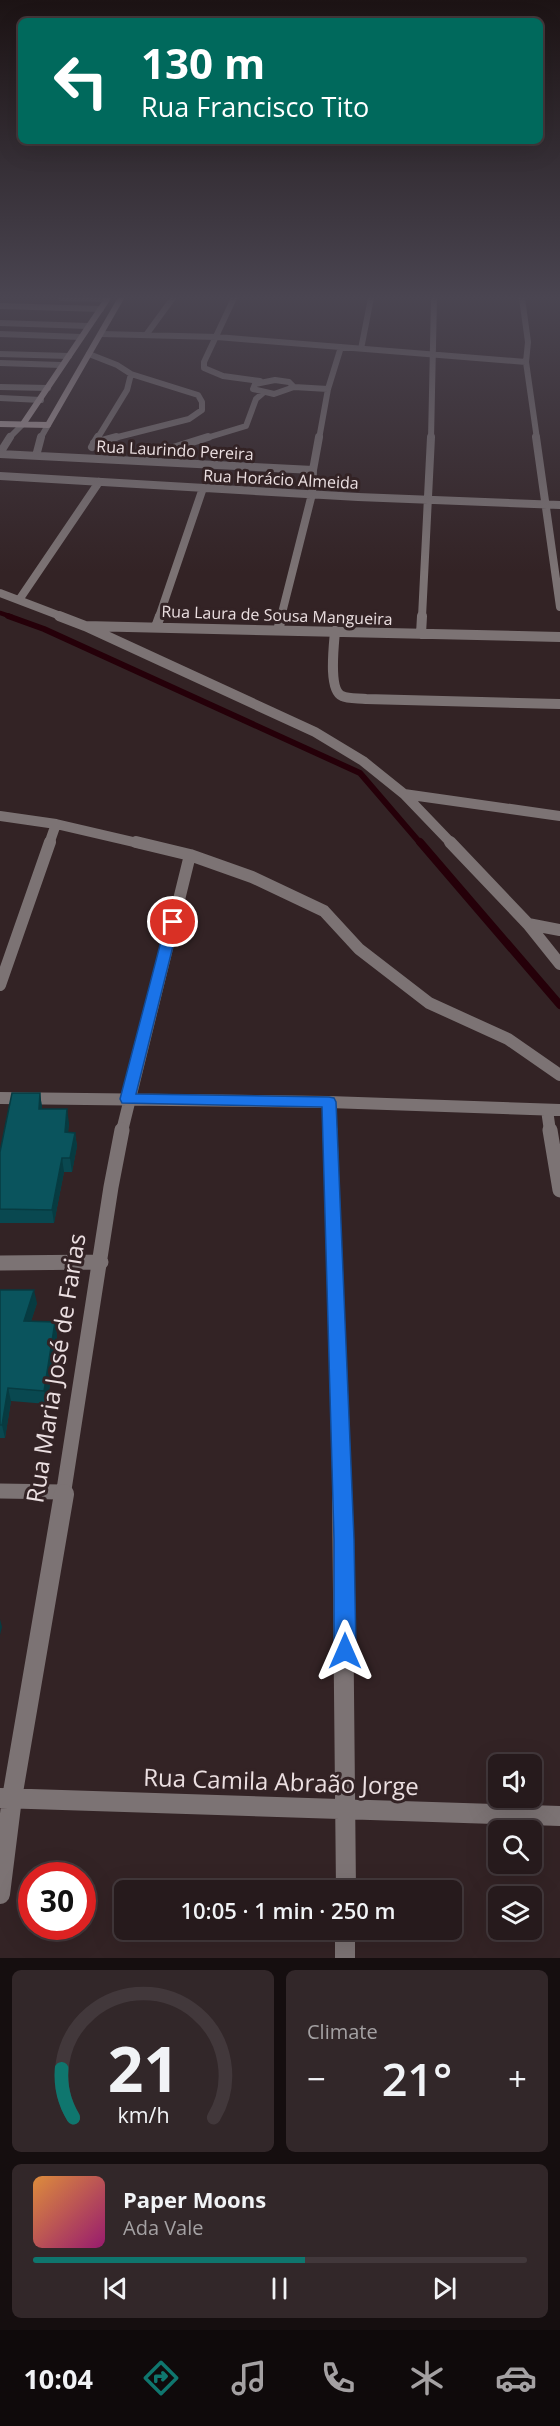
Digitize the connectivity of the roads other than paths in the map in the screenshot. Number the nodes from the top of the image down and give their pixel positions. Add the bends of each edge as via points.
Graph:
1 (47, 389) edge
2 (69, 389) edge
3 (127, 389) edge
4 (180, 389) edge
5 (254, 389) edge
6 (290, 389) edge
7 (328, 389) edge
8 (432, 389) edge
9 (530, 389) edge
10 (263, 393) junction
11 (0, 398) edge
12 (41, 400) junction
13 (0, 424) edge
14 (23, 424) junction
15 (48, 425) junction
16 (94, 443) junction
17 (0, 453) edge
18 (36, 456) junction
19 (87, 459) junction
20 (130, 462) junction
21 (313, 470) junction
22 (0, 476) edge
23 (99, 482) junction
24 (203, 488) junction
25 (312, 494) junction
26 (429, 500) junction
27 (547, 504) junction
28 (560, 505) edge
29 (0, 593) edge
30 (20, 600) junction
31 (560, 608) edge
32 (85, 626) junction
33 (156, 627) junction
34 (278, 630) junction
35 (335, 631) junction
36 (421, 634) junction
37 (560, 637) edge
38 (560, 704) edge
39 (404, 794) junction
40 (0, 816) edge
41 (560, 816) edge
42 (56, 824) junction
43 (189, 855) junction
44 (528, 924) junction
45 (560, 930) edge
46 (560, 964) edge
47 (0, 985) edge
48 (560, 1075) edge
49 (0, 1098) edge
50 (128, 1099) junction
51 (329, 1102) junction
52 (554, 1110) edge
53 (560, 1190) edge
54 (101, 1262) junction
55 (0, 1263) edge
56 (0, 1491) edge
57 (62, 1492) junction
58 (6, 1798) edge
59 (346, 1809) junction
60 (560, 1816) edge
61 (346, 1880) edge
62 (0, 1894) edge
63 (345, 1940) edge
64 (345, 1958) edge

1 - 12 street
2 - 15 street
3 - 16 street
4 - 16 street via 198,395 202,410 189,419
5 - 10 street
6 - 10 street
7 - 21 street
8 - 26 street
9 - 27 street
10 - 20 street via 256,399 246,426
11 - 12 street
12 - 14 street
13 - 14 street
14 - 15 street
14 - 17 street
15 - 18 street
16 - 19 street
17 - 18 street, Rua Laurindo Pereira
18 - 19 street, Rua Laurindo Pereira
19 - 20 street, Rua Laurindo Pereira
20 - 21 street, Rua Laurindo Pereira
21 - 25 street
22 - 23 street, Rua Horácio Almeida
23 - 24 street, Rua Horácio Almeida
23 - 30 street
24 - 25 street, Rua Horácio Almeida
24 - 33 street
25 - 26 street, Rua Horácio Almeida
25 - 34 street
26 - 27 street, Rua Horácio Almeida
26 - 36 street
27 - 28 street, Rua Horácio Almeida
27 - 31 street
29 - 30 street, Rua Laura de Sousa Mangueira
30 - 32 street, Rua Laura de Sousa Mangueira
32 - 33 street, Rua Laura de Sousa Mangueira
32 - 39 street via 307,728 363,761
33 - 34 street, Rua Laura de Sousa Mangueira
34 - 35 street, Rua Laura de Sousa Mangueira
35 - 36 street, Rua Laura de Sousa Mangueira
35 - 38 street via 333,681 342,696
36 - 37 street, Rua Laura de Sousa Mangueira
39 - 41 street
39 - 44 street
40 - 42 street
42 - 43 street
42 - 47 street
43 - 48 street via 252,877 324,911 359,949 429,1003 508,1038
43 - 50 street, Rua Maria José de Farias
44 - 45 street
44 - 46 street
49 - 50 street
50 - 51 street
50 - 54 street, Rua Maria José de Farias
51 - 52 street
51 - 59 street via 344,1561
52 - 53 street
54 - 55 street
54 - 57 street, Rua Maria José de Farias
56 - 57 street
57 - 58 street, Rua Maria José de Farias via 37,1661
58 - 59 street, Rua Camila Abraão Jorge
58 - 62 street, Rua Maria José de Farias
59 - 60 street, Rua Camila Abraão Jorge
59 - 61 street
63 - 64 street

